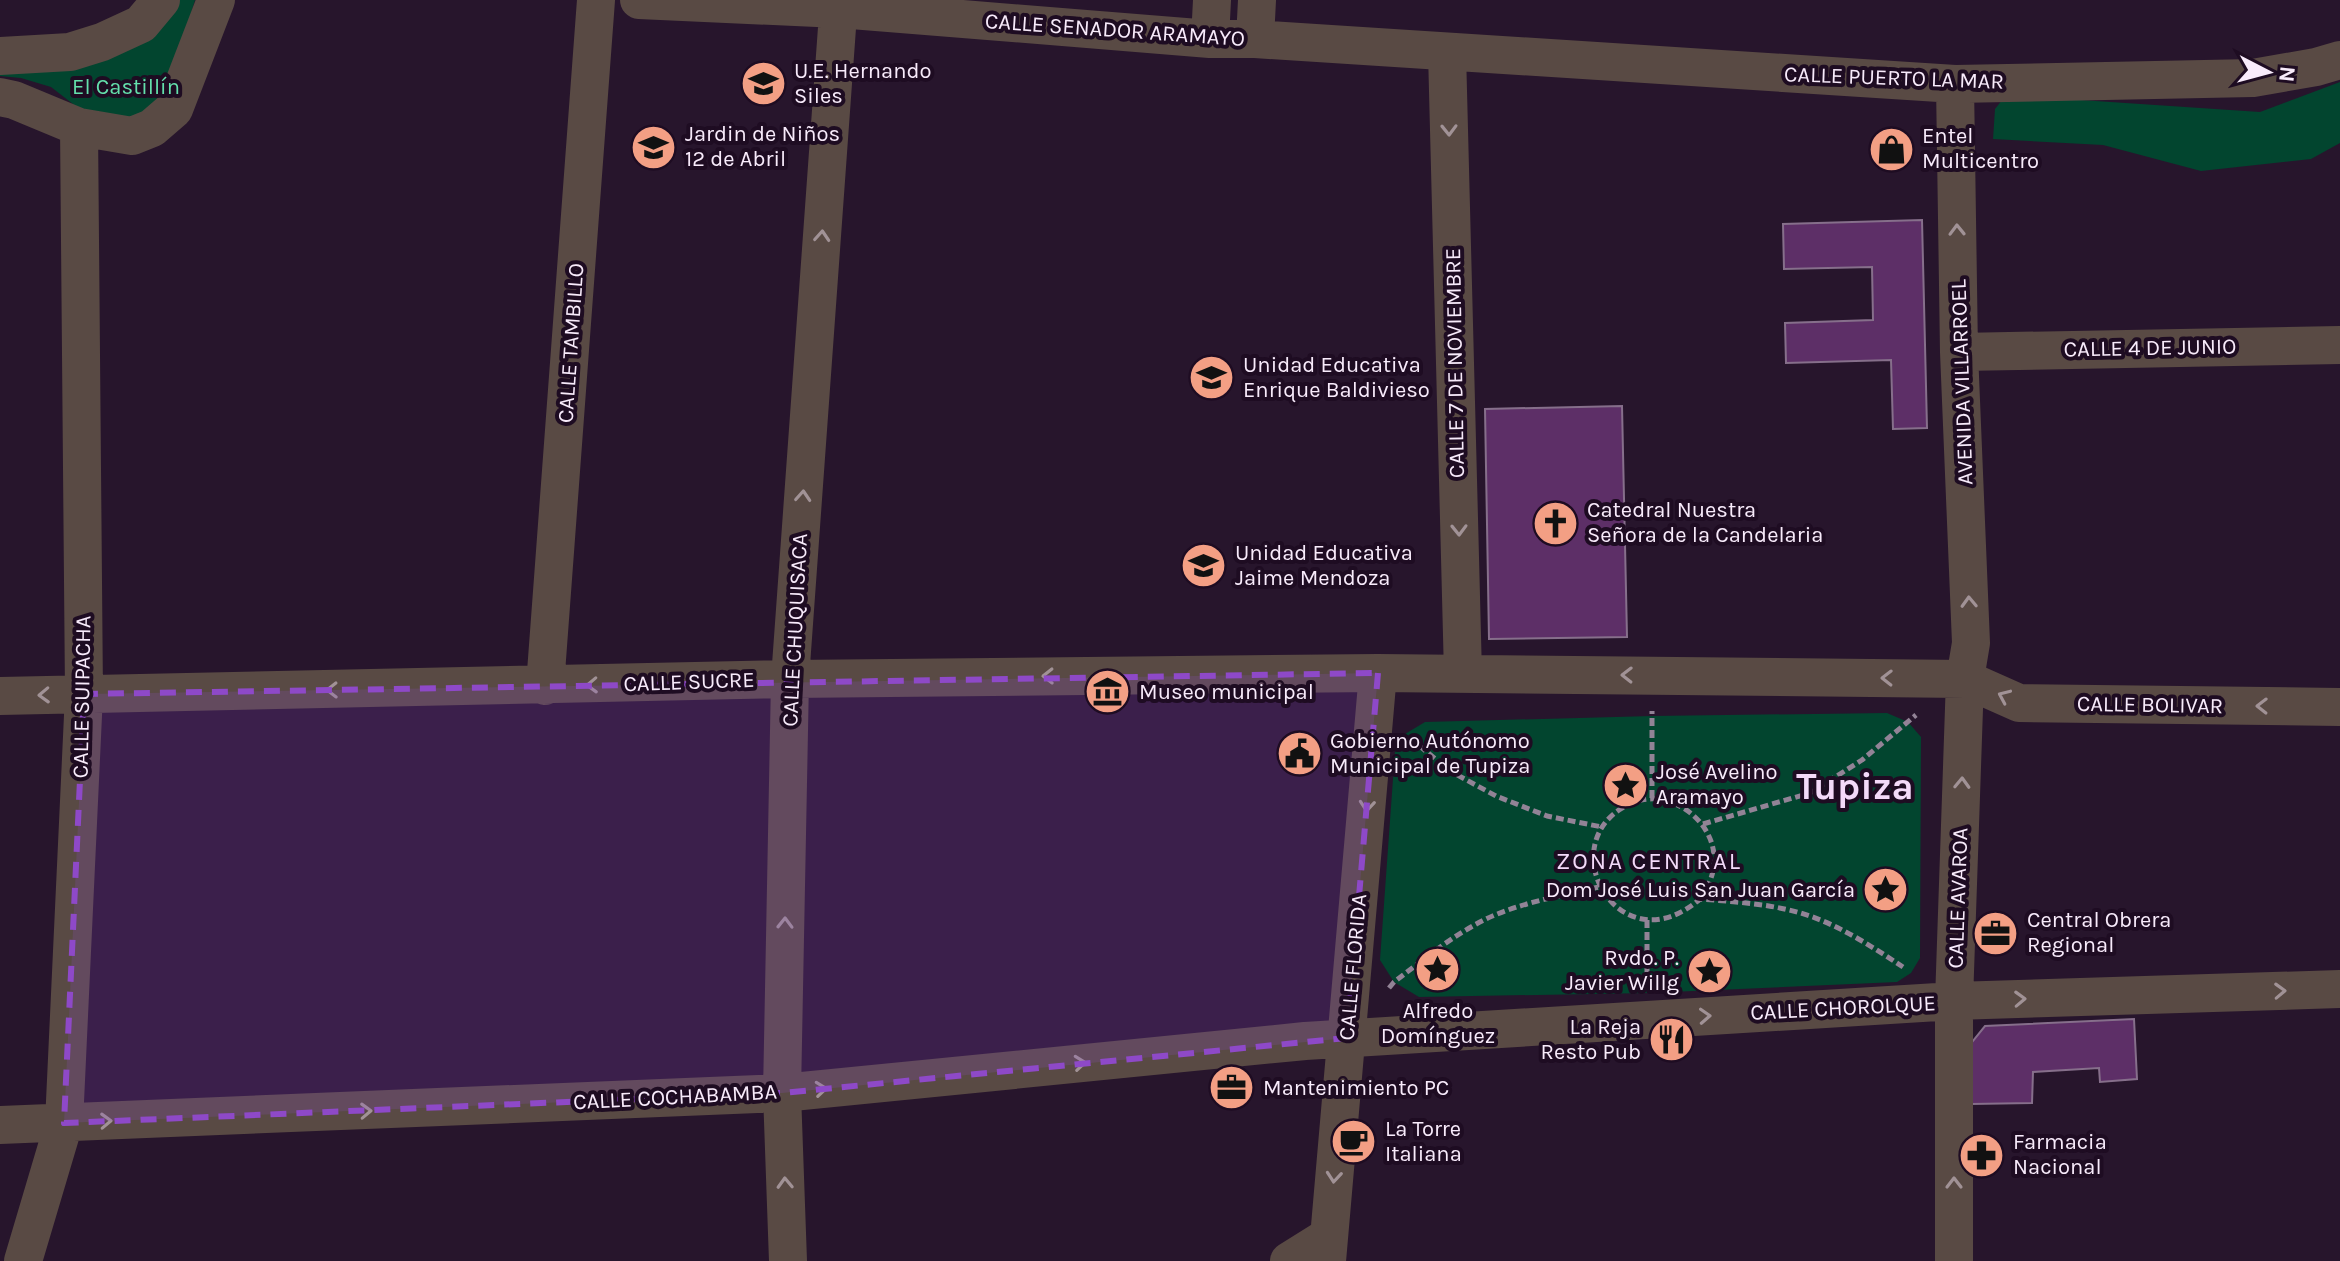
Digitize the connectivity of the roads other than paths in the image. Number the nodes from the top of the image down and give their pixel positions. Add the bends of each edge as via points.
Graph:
1 (161, 0) edge
2 (216, 0) edge
3 (596, 0) edge
4 (639, 0) edge
5 (1212, 0) edge
6 (1257, 0) edge
7 (839, 5) edge
8 (1210, 39) junction
9 (1255, 39) junction
10 (1447, 52) junction
11 (0, 56) edge
12 (2340, 60) edge
13 (1955, 84) junction
14 (0, 97) edge
15 (79, 127) junction
16 (2340, 345) edge
17 (1959, 352) junction
18 (1378, 673) junction
19 (1463, 674) junction
20 (790, 679) junction
21 (1965, 679) junction
22 (545, 686) junction
23 (84, 694) junction
24 (0, 696) edge
25 (2340, 707) edge
26 (2340, 989) edge
27 (1954, 1001) junction
28 (1347, 1038) junction
29 (782, 1093) junction
30 (64, 1123) junction
31 (0, 1125) edge
32 (1328, 1249) edge
33 (23, 1261) edge
34 (788, 1261) edge
35 (1289, 1261) edge
36 (1954, 1261) edge

1 - 11 street via 141,24 102,42 70,52
2 - 15 street via 174,109 152,128 132,136
3 - 22 street, CALLE TAMBILLO
4 - 7 street, CALLE SENADOR ARAMAYO
5 - 8 street
6 - 9 street
7 - 8 street, CALLE SENADOR ARAMAYO
20 -> 7 street, CALLE CHUQUISACA
8 - 9 street, CALLE SENADOR ARAMAYO
9 - 10 street, CALLE SENADOR ARAMAYO
10 - 13 street, CALLE PUERTO LA MAR
10 -> 19 street, CALLE 7 DE NOVIEMBRE
12 - 13 street, CALLE PUERTO LA MAR via 2253,78
17 -> 13 street, AVENIDA VILLARROEL
14 - 15 street
15 - 23 street, CALLE SUIPACHA
16 - 17 street, CALLE 4 DE JUNIO
21 -> 17 street, AVENIDA VILLARROEL via 1971,643
18 - 19 street, CALLE SUCRE
18 -> 20 street, CALLE SUCRE
18 -> 28 street, CALLE FLORIDA
21 -> 19 street, CALLE SUCRE
20 -> 22 street, CALLE SUCRE
29 -> 20 street, CALLE CHUQUISACA
25 -> 21 street, CALLE BOLIVAR via 2019,703
27 -> 21 street, CALLE AVAROA
22 -> 23 street, CALLE SUCRE
23 -> 24 street, CALLE SUCRE
23 - 30 street, CALLE SUIPACHA
27 -> 26 street, CALLE CHOROLQUE
28 -> 27 street, CALLE CHOROLQUE
36 -> 27 street, CALLE AVAROA
29 -> 28 street, CALLE COCHABAMBA
28 -> 32 street, CALLE FLORIDA
30 -> 29 street, CALLE COCHABAMBA
34 -> 29 street, CALLE CHUQUISACA
30 - 31 street, CALLE COCHABAMBA
30 - 33 street, CALLE SUIPACHA
32 - 35 street

